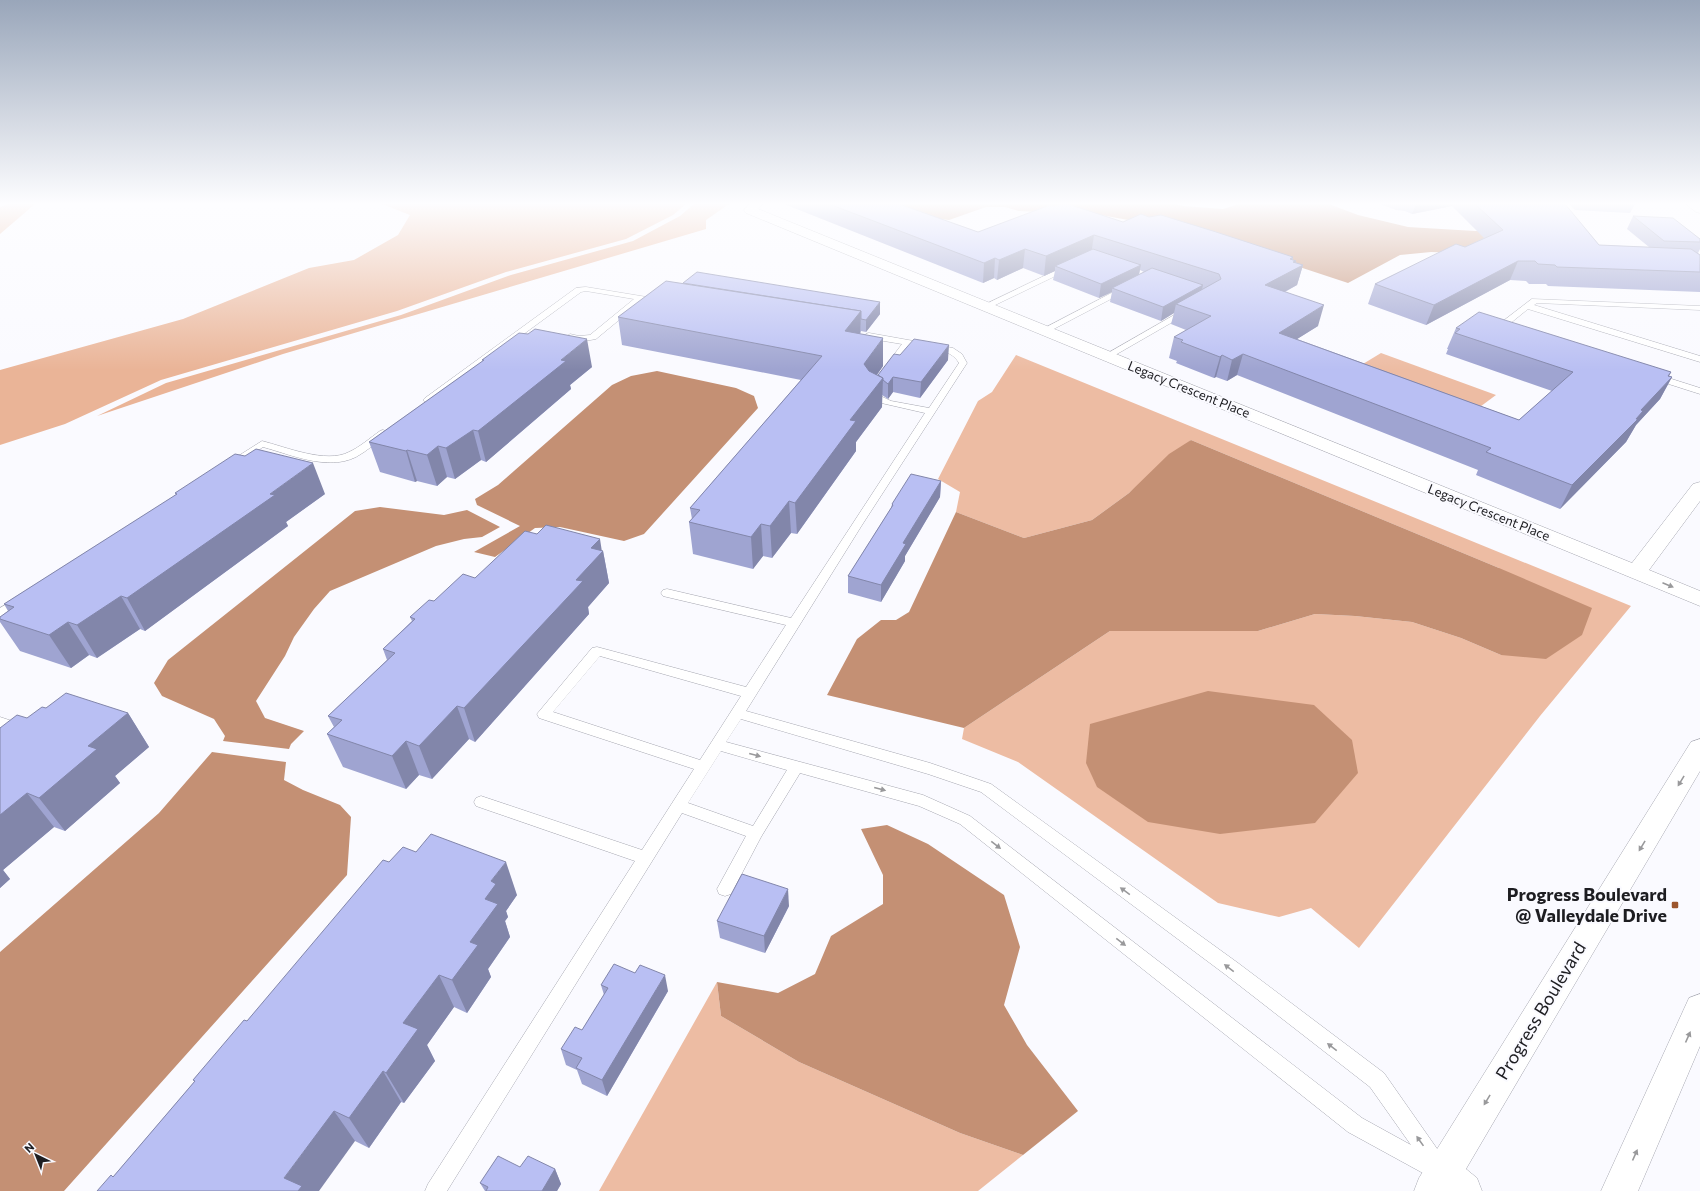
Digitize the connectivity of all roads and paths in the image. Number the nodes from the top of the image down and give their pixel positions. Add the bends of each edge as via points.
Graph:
1 (872, 260) edge
2 (1077, 264) edge
3 (1136, 284) edge
4 (640, 298) junction
5 (672, 303) edge
6 (986, 306) junction
7 (1527, 306) junction
8 (1700, 308) edge
9 (1190, 309) edge
10 (525, 329) junction
11 (1045, 330) junction
12 (540, 332) edge
13 (1516, 332) edge
14 (860, 335) edge
15 (563, 336) edge
16 (906, 343) junction
17 (1107, 356) junction
18 (1700, 359) edge
19 (883, 373) edge
20 (1648, 374) edge
21 (874, 386) edge
22 (1700, 391) edge
23 (423, 404) edge
24 (931, 411) junction
25 (391, 427) edge
26 (222, 470) edge
27 (1700, 488) edge
28 (1636, 572) junction
29 (33, 593) edge
30 (667, 593) dead end
31 (1700, 599) edge
32 (0, 614) edge
33 (794, 623) junction
34 (749, 693) junction
35 (737, 713) junction
36 (0, 722) edge
37 (0, 731) edge
38 (717, 744) junction
39 (1700, 749) edge
40 (703, 766) junction
41 (797, 766) junction
42 (481, 802) dead end
43 (678, 806) junction
44 (756, 833) junction
45 (645, 858) junction
46 (725, 889) dead end
47 (1700, 1009) edge
48 (1446, 1185) edge
49 (435, 1191) edge
50 (1619, 1191) edge

1 - 6 street, Legacy Crescent Place
2 - 6 lane
3 - 11 lane
4 - 5 lane
4 - 10 lane via 579,290
4 - 15 lane via 593,337 578,339
6 - 11 street, Legacy Crescent Place
7 - 8 lane via 1535,301
7 - 13 lane via 1501,327
7 - 18 lane
9 - 17 lane
10 - 12 lane
10 - 23 lane
11 - 17 street, Legacy Crescent Place
14 - 16 lane
16 - 19 lane
16 - 24 lane via 950,350 960,356 962,363
17 - 28 street, Legacy Crescent Place
20 - 22 lane
21 - 24 lane via 869,392 874,399
24 - 33 lane
25 - 26 lane via 352,455 340,459 328,460 262,444
27 - 28 street
28 -> 31 street, Legacy Crescent Place
29 - 32 lane
30 - 33 lane
33 - 34 lane
34 - 35 lane
34 - 40 lane via 597,651 544,714
35 - 38 lane
48 -> 35 lane via 1377,1080 1232,969 986,788 930,769
36 - 37 lane via 8,725
38 - 40 lane
38 -> 41 lane
39 -> 48 street, Progress Boulevard
40 - 43 lane
41 - 44 lane
41 -> 48 lane via 923,801 965,820 1355,1125
42 - 45 lane
43 - 44 lane
43 - 45 lane
44 - 46 lane
45 - 49 lane
50 -> 47 street

